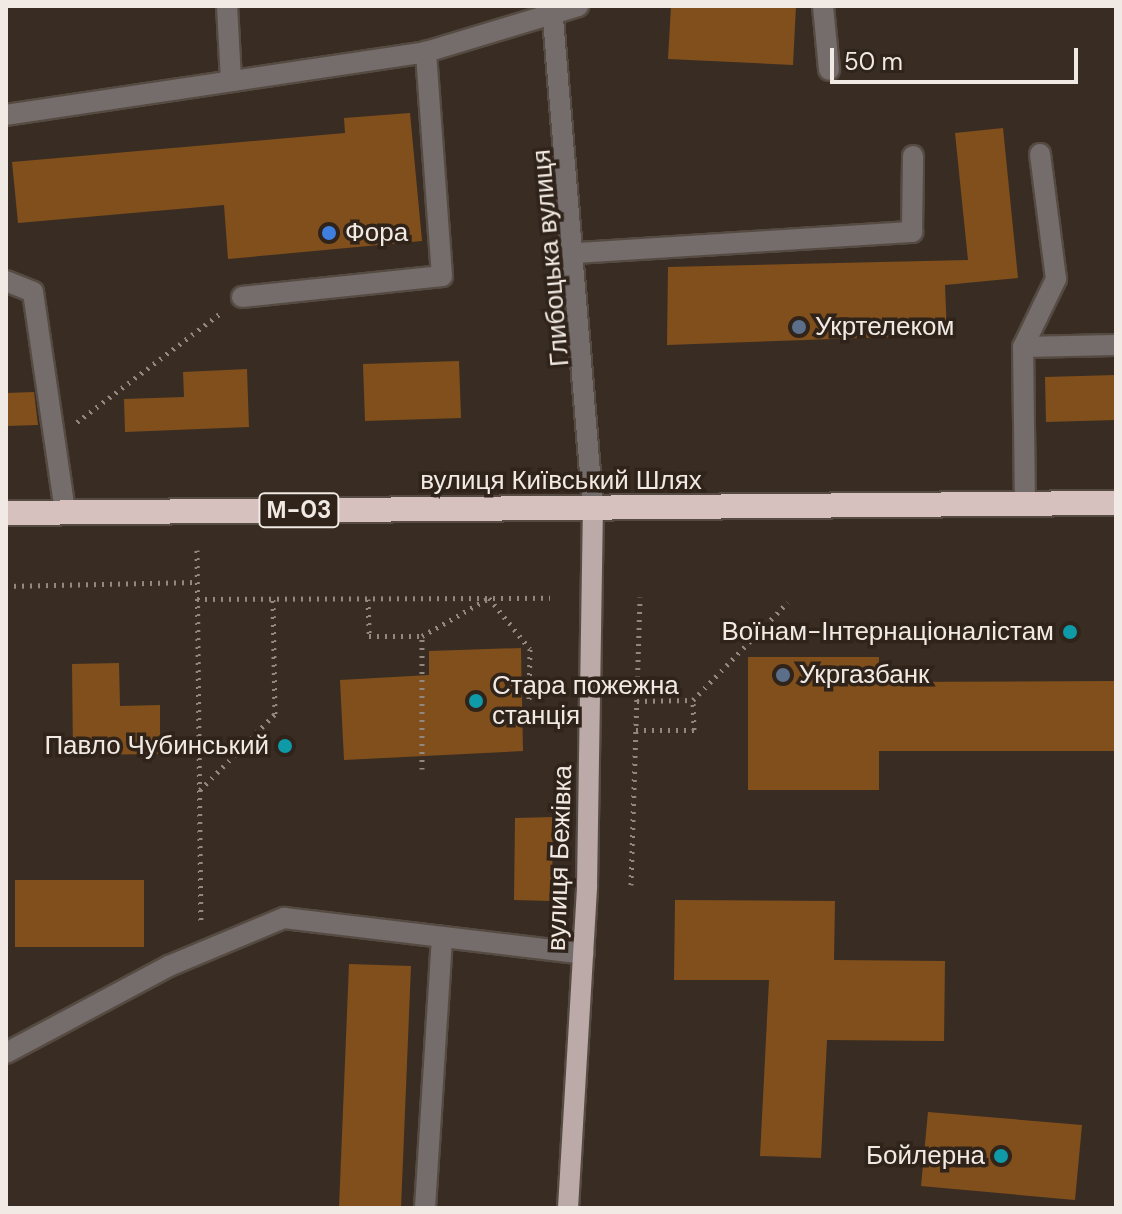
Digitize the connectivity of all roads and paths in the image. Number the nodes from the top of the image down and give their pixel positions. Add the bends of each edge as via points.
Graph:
1 (227, 6) edge
2 (578, 6) edge
3 (823, 6) edge
4 (555, 9) edge
5 (426, 52) junction
6 (829, 70) dead end
7 (231, 81) junction
8 (6, 115) edge
9 (1040, 154) dead end
10 (913, 156) dead end
11 (577, 253) junction
12 (6, 281) edge
13 (242, 297) joint
14 (1116, 345) edge
15 (1023, 347) junction
16 (55, 439) junction
17 (1116, 503) edge
18 (1025, 505) junction
19 (593, 509) junction
20 (65, 512) junction
21 (6, 513) edge
22 (197, 550) dead end
23 (197, 582) junction
24 (6, 586) edge
25 (640, 597) dead end
26 (489, 598) junction
27 (550, 598) dead end
28 (197, 599) junction
29 (273, 599) junction
30 (368, 599) junction
31 (788, 602) dead end
32 (422, 636) junction
33 (529, 700) dead end
34 (693, 700) junction
35 (637, 701) junction
36 (636, 730) junction
37 (422, 769) dead end
38 (200, 790) junction
39 (631, 885) dead end
40 (442, 939) junction
41 (202, 952) junction
42 (584, 954) junction
43 (6, 1053) edge
44 (425, 1208) edge
45 (568, 1208) edge

1 - 7 street
2 - 4 street
3 - 6 street
4 - 5 street
4 - 11 street, Глибоцька вулиця
5 - 7 street
5 - 13 street via 442,276
7 - 8 street
9 - 15 street via 1056,279
10 - 11 street via 912,232
11 - 19 street, Глибоцька вулиця
12 - 16 street via 33,292
13 - 16 path
14 - 15 street
15 - 18 street
16 - 20 street
17 - 18 highway, вулиця Київський Шлях / М-03
18 - 19 highway, вулиця Київський Шлях / М-03
19 - 20 highway, вулиця Київський Шлях / М-03
19 - 42 main road, вулиця Бежівка
20 - 21 highway, вулиця Київський Шлях / М-03
22 - 23 path
23 - 24 path
23 - 28 path
25 - 35 path
26 - 27 path
26 - 30 path
26 - 32 path
26 - 33 path via 530,649
28 - 29 path
28 - 38 path
29 - 30 path
29 - 38 path via 275,714
30 - 32 path via 369,636
31 - 34 path
32 - 37 path
34 - 35 path
34 - 36 path via 694,730
35 - 36 path
36 - 39 path
38 - 41 path
40 - 41 street via 284,918
40 - 42 street
40 - 44 street
41 - 43 street
42 - 45 main road, вулиця Бежівка

